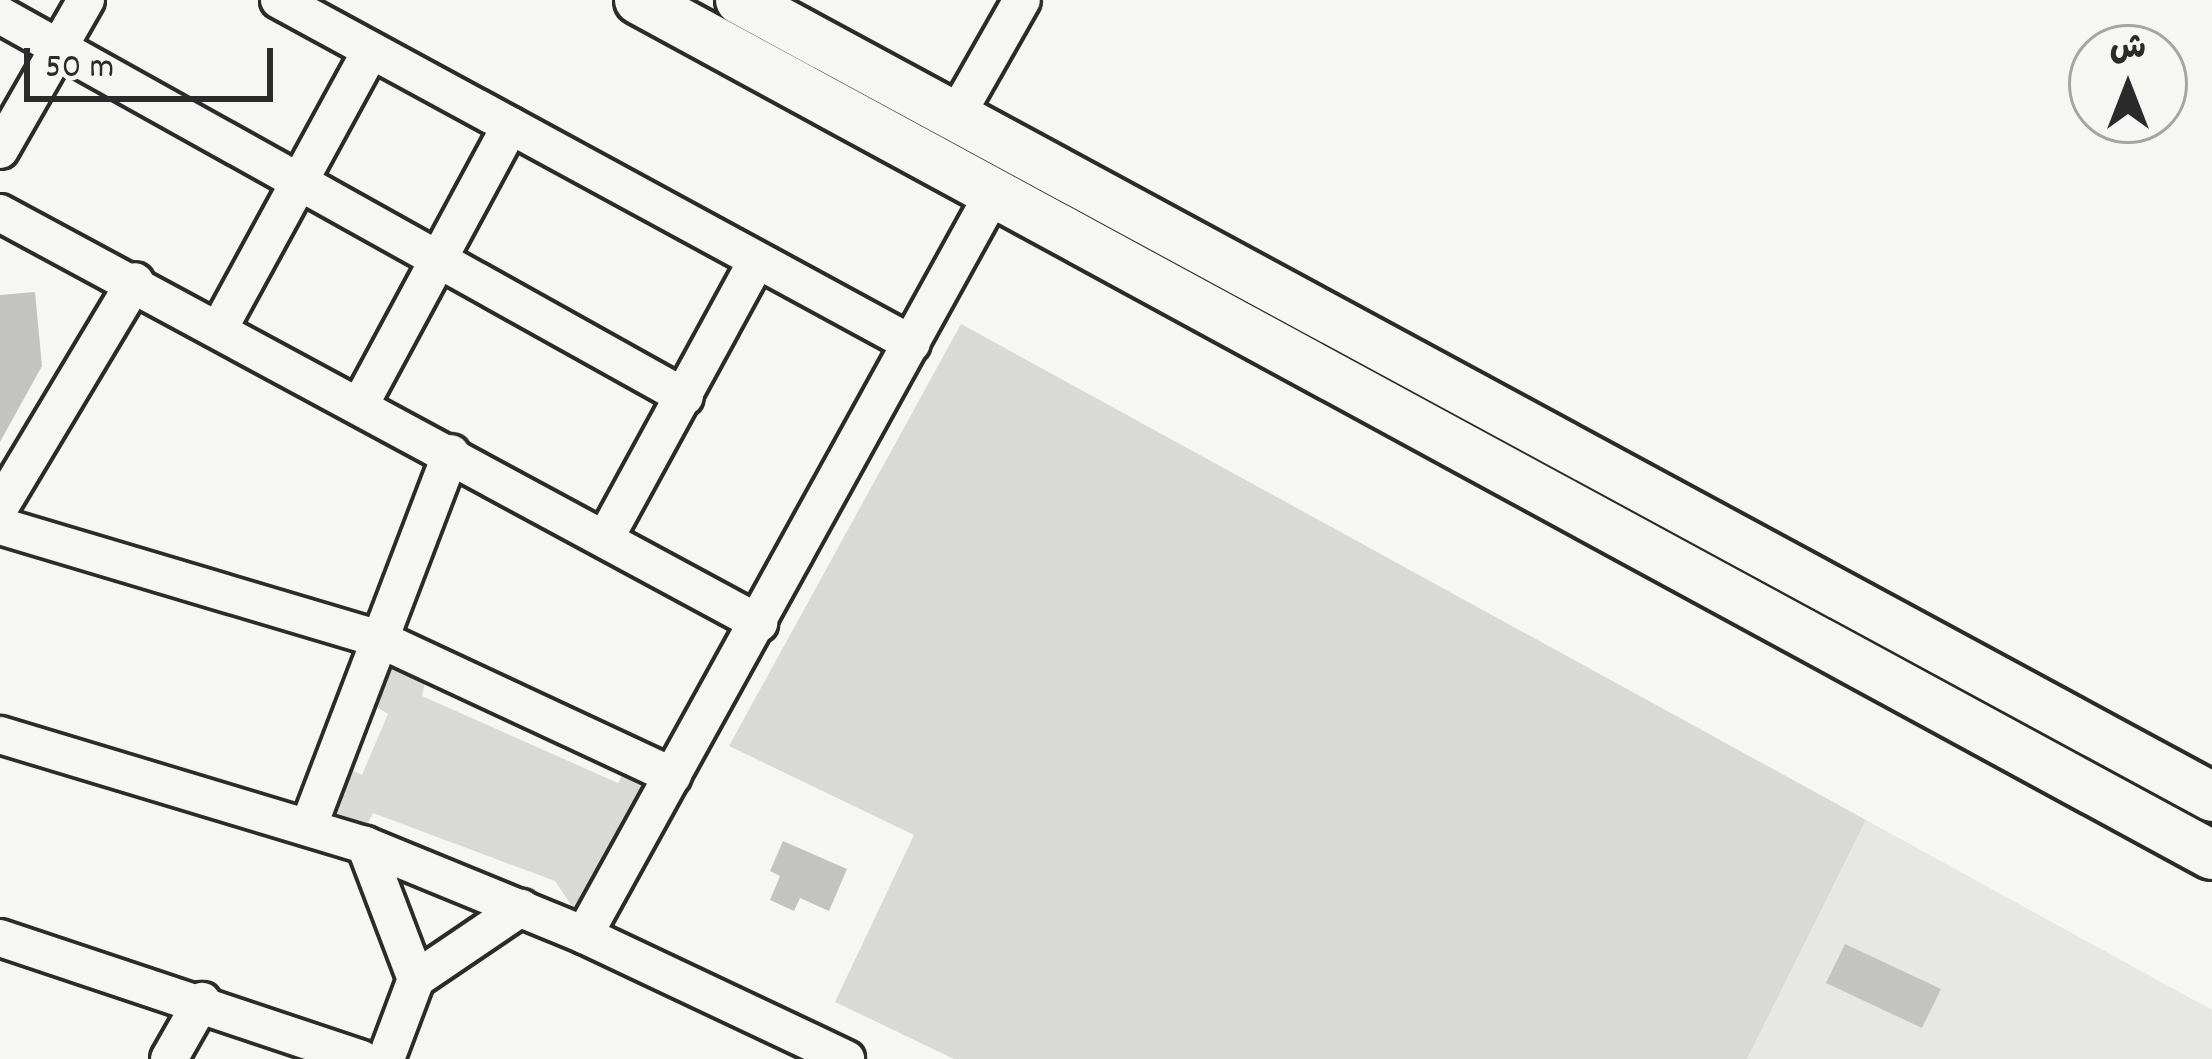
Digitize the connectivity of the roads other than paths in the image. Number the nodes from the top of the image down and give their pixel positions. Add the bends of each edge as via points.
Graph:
1 (86, 0) edge
2 (279, 0) edge
3 (740, 0) edge
4 (1022, 0) edge
5 (654, 4) edge
6 (0, 15) edge
7 (61, 48) junction
8 (370, 50) junction
9 (956, 116) junction
10 (510, 126) junction
11 (0, 150) edge
12 (302, 184) junction
13 (994, 192) junction
14 (0, 213) edge
15 (440, 259) junction
16 (757, 260) junction
17 (135, 280) junction
18 (220, 327) junction
19 (912, 344) junction
20 (1444, 381) junction
21 (685, 397) junction
22 (361, 403) junction
23 (1418, 423) junction
24 (451, 453) junction
25 (0, 507) edge
26 (0, 526) edge
27 (605, 537) junction
28 (759, 623) junction
29 (379, 639) junction
30 (0, 735) edge
31 (673, 776) junction
32 (2212, 797) edge
33 (309, 825) junction
34 (365, 844) junction
35 (2212, 855) edge
36 (521, 908) junction
37 (584, 935) junction
38 (0, 938) edge
39 (416, 979) junction
40 (202, 1001) junction
41 (170, 1059) edge
42 (361, 1059) edge
43 (386, 1059) edge
44 (846, 1059) edge

1 - 7 street
2 - 8 street
3 - 9 main road
4 - 9 street
5 - 13 main road
6 - 7 street
7 - 11 street
7 - 12 street
8 - 10 street
8 - 12 street
9 - 20 main road
10 - 15 street
10 - 16 street
12 - 15 street
12 - 18 street
13 - 19 street
13 - 23 main road
14 - 17 street
15 - 21 street
15 - 22 street
16 - 19 street
16 - 21 street
17 - 18 street
17 - 25 street
18 - 22 street
19 - 28 street
20 - 23 main road
20 - 32 main road
21 - 27 street
22 - 24 street
23 - 35 main road
24 - 27 street
24 - 29 street
26 - 29 street
27 - 28 street
28 - 31 street
29 - 31 street
29 - 33 street
30 - 33 street
31 - 37 street
33 - 34 street
34 - 36 street
34 - 39 street
36 - 37 street
36 - 39 street
37 - 44 street
38 - 40 street
39 - 43 street
40 - 41 street
40 - 42 street

